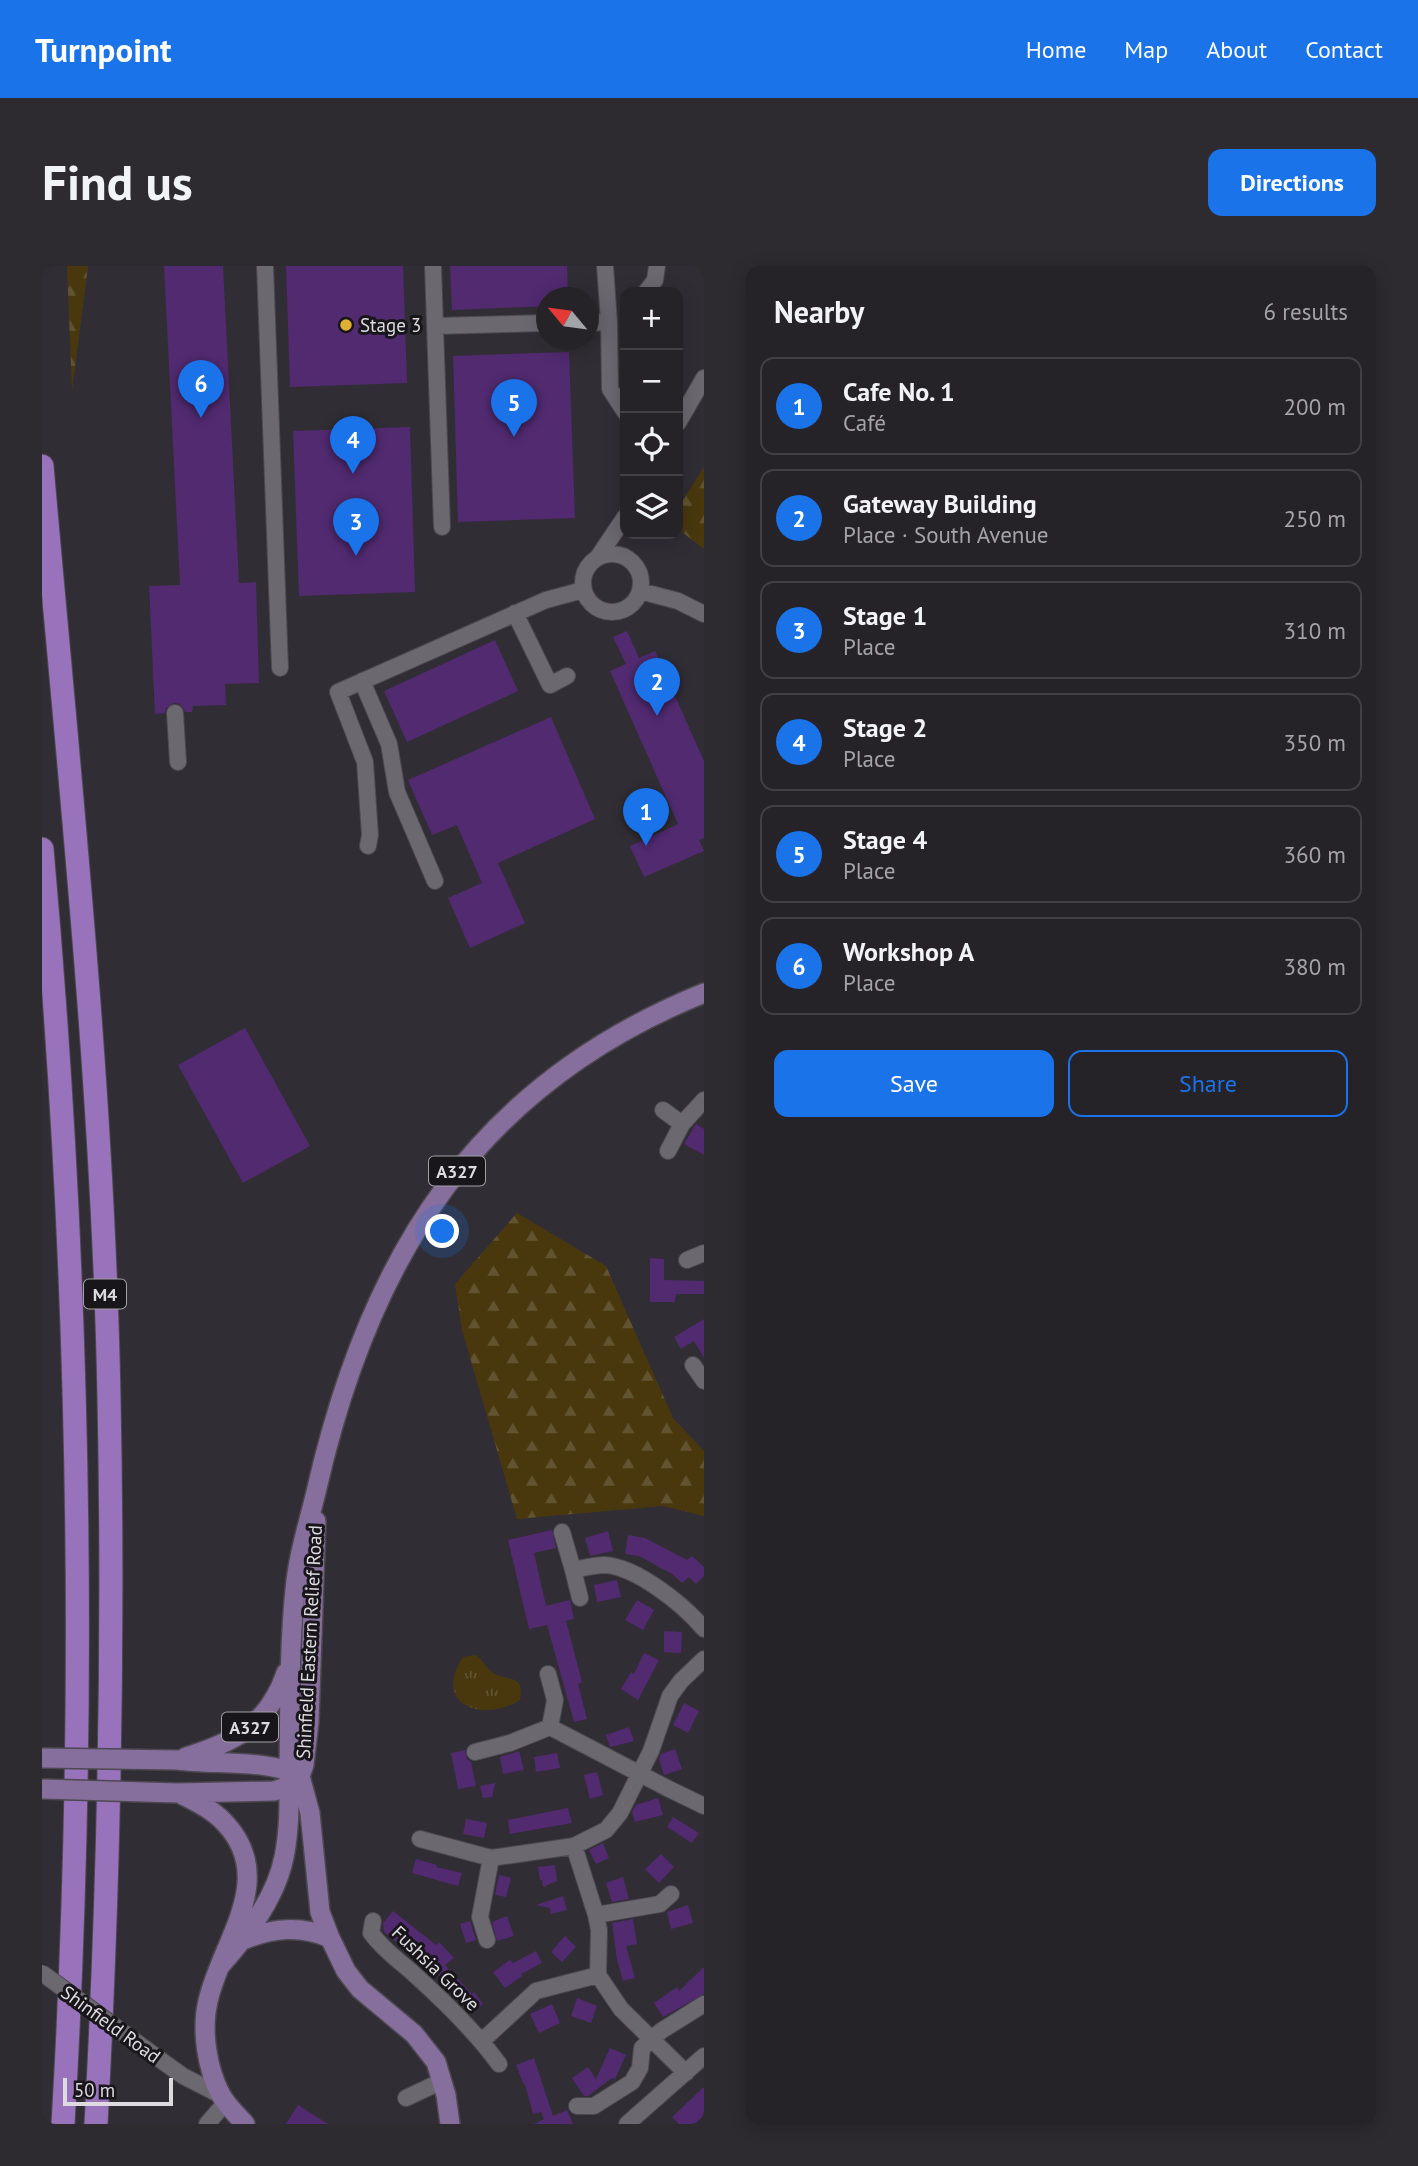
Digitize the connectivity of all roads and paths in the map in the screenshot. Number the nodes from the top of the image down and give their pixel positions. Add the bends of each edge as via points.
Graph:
1 (265, 266) edge
2 (433, 266) edge
3 (605, 266) edge
4 (657, 266) edge
5 (649, 287) edge
6 (610, 322) junction
7 (536, 323) edge
8 (599, 323) edge
9 (435, 326) junction
10 (704, 378) edge
11 (620, 404) edge
12 (682, 413) edge
13 (42, 466) edge
14 (620, 525) edge
15 (442, 527) dead end
16 (626, 539) edge
17 (598, 557) junction
18 (627, 558) junction
19 (583, 590) junction
20 (640, 591) junction
21 (515, 613) junction
22 (704, 614) edge
23 (280, 668) dead end
24 (567, 676) dead end
25 (362, 681) junction
26 (175, 713) dead end
27 (178, 762) dead end
28 (368, 846) dead end
29 (42, 849) edge
30 (435, 881) dead end
31 (704, 993) edge
32 (704, 1100) edge
33 (663, 1110) dead end
34 (682, 1124) junction
35 (668, 1151) dead end
36 (704, 1253) edge
37 (687, 1261) dead end
38 (693, 1365) dead end
39 (703, 1380) edge
40 (316, 1492) junction
41 (562, 1532) dead end
42 (573, 1570) junction
43 (580, 1598) dead end
44 (704, 1629) edge
45 (704, 1659) edge
46 (291, 1660) junction
47 (548, 1674) dead end
48 (550, 1727) junction
49 (475, 1752) dead end
50 (42, 1758) edge
51 (178, 1760) junction
52 (639, 1773) junction
53 (293, 1777) junction
54 (42, 1789) edge
55 (178, 1793) junction
56 (704, 1805) edge
57 (420, 1839) dead end
58 (574, 1846) junction
59 (491, 1858) junction
60 (671, 1894) dead end
61 (596, 1915) junction
62 (373, 1921) dead end
63 (330, 1938) junction
64 (243, 1940) junction
65 (487, 1940) dead end
66 (220, 1966) junction
67 (42, 1973) edge
68 (598, 1975) junction
69 (704, 2004) edge
70 (652, 2039) junction
71 (482, 2041) junction
72 (704, 2056) edge
73 (499, 2064) dead end
74 (686, 2073) junction
75 (442, 2081) junction
76 (405, 2098) dead end
77 (224, 2099) junction
78 (577, 2106) dead end
79 (451, 2122) edge
80 (63, 2124) edge
81 (96, 2124) edge
82 (207, 2124) edge
83 (246, 2124) edge
84 (627, 2124) edge

1 - 23 street
2 - 9 street
3 - 6 street
4 - 5 street
6 - 8 street
6 - 11 street via 610,389
7 - 9 street
9 - 15 street
10 - 12 street
13 - 81 highway, M4 via 81,913 100,1180 109,1396 110,1647
14 - 17 street
16 - 18 street
17 - 18 street via 614,554
17 - 19 street via 585,571
18 - 20 street via 639,572
19 - 20 street via 597,608 611,612 626,608
19 - 21 street
20 - 22 street
21 - 24 street via 550,685
21 - 25 street
25 - 28 street via 338,692 365,761
25 - 30 street via 389,744 397,792
26 - 27 street
29 - 80 highway, M4 via 66,1161 75,1394 78,1639 71,1982
31 - 40 main road, Shinfield Eastern Relief Road / A327 via 629,1027 578,1059 520,1104 462,1165 424,1218 374,1308 339,1401
32 - 34 street
33 - 34 street
34 - 35 street
36 - 37 street
38 - 39 street
40 - 46 main road, Shinfield Eastern Relief Road / A327 via 295,1588
40 - 53 main road, Shinfield Eastern Relief Road / A327 via 307,1755
41 - 42 street
42 - 43 street
42 - 44 street via 618,1567 671,1597
45 - 52 street via 670,1696
46 - 51 main road, Shinfield Eastern Relief Road / A327 via 269,1710 252,1726 229,1742
46 - 53 main road, Shinfield Eastern Relief Road
47 - 48 street via 555,1700
48 - 49 street
48 - 52 street
50 - 51 main road, Shinfield Eastern Relief Road / A327, bridge
51 - 53 main road via 276,1767
52 - 56 street
52 - 58 street via 620,1813 606,1830
53 - 55 main road, Shinfield Eastern Relief Road via 274,1791
53 - 63 main road via 310,1813 320,1912
53 - 64 main road via 284,1859
54 - 55 main road, Shinfield Eastern Relief Road, bridge
55 - 66 main road via 223,1820 241,1847 247,1868 239,1924
57 - 59 street
58 - 59 street
58 - 61 street
59 - 65 street via 480,1917
60 - 61 street via 660,1904
61 - 68 street
62 - 71 street, Fushsia Grove via 371,1933 383,1950 430,1988
63 - 64 main road via 312,1930 283,1928
63 - 75 main road via 360,1989 414,2034 436,2062
64 - 66 main road
66 - 77 main road via 205,2025 210,2062
67 - 77 street, Shinfield Road, bridge via 158,2059
68 - 70 street via 621,2009
68 - 71 street, Fushsia Grove via 536,1991
69 - 70 street
70 - 74 street
70 - 78 street via 642,2048 640,2068 632,2082 594,2106
71 - 73 street, Fushsia Grove
72 - 74 street
74 - 84 street
75 - 76 street
75 - 79 main road
77 - 82 street
77 - 83 main road, Shinfield Road

